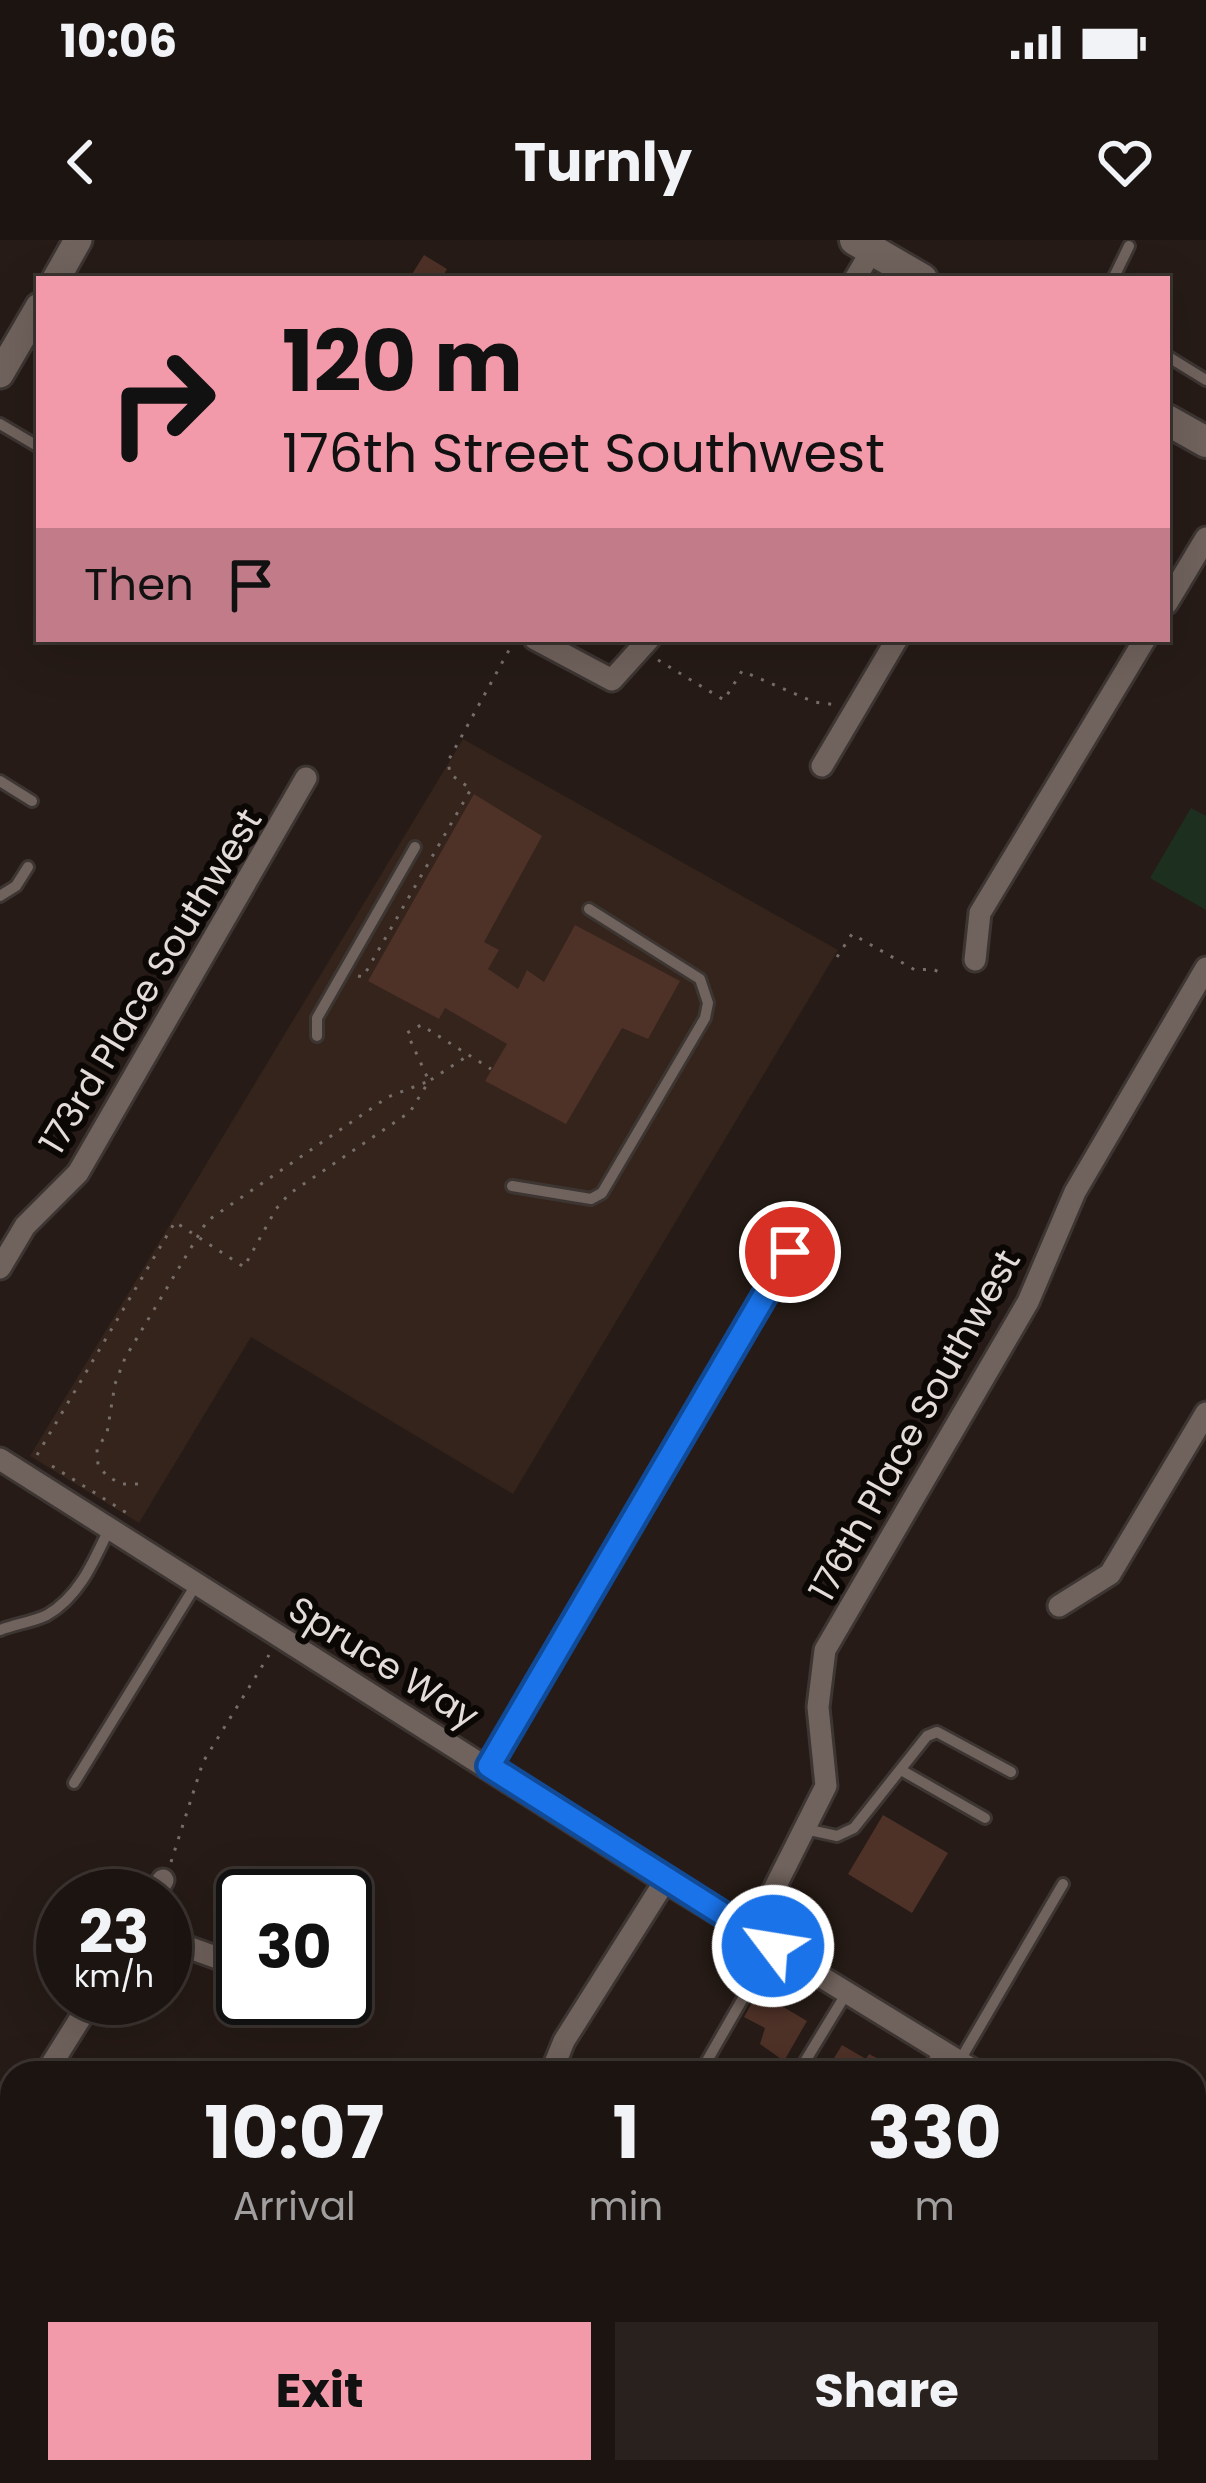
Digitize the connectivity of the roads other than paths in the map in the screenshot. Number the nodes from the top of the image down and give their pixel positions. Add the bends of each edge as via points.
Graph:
1 (78, 240) edge
2 (863, 245) edge
3 (1129, 246) dead end
4 (58, 276) edge
5 (856, 276) edge
6 (917, 276) edge
7 (1114, 276) edge
8 (35, 324) edge
9 (1170, 358) edge
10 (3, 361) edge
11 (1206, 380) edge
12 (1170, 422) edge
13 (0, 424) edge
14 (1206, 442) edge
15 (36, 445) edge
16 (1206, 538) edge
17 (1170, 598) edge
18 (542, 642) edge
19 (646, 642) edge
20 (895, 642) edge
21 (1143, 642) edge
22 (822, 766) dead end
23 (306, 778) dead end
24 (0, 782) edge
25 (32, 801) dead end
26 (415, 847) dead end
27 (28, 866) dead end
28 (0, 896) edge
29 (589, 909) dead end
30 (974, 960) dead end
31 (1206, 968) edge
32 (317, 1036) dead end
33 (512, 1186) dead end
34 (790, 1252) dead end
35 (0, 1268) edge
36 (1206, 1413) edge
37 (0, 1459) edge
38 (110, 1529) junction
39 (196, 1583) junction
40 (1059, 1606) dead end
41 (0, 1630) edge
42 (489, 1766) junction
43 (901, 1770) junction
44 (1011, 1772) dead end
45 (74, 1783) dead end
46 (985, 1819) dead end
47 (805, 1829) junction
48 (665, 1881) junction
49 (1063, 1883) dead end
50 (752, 1933) junction
51 (773, 1946) junction
52 (847, 1992) junction
53 (76, 2025) edge
54 (54, 2061) edge
55 (556, 2061) edge
56 (707, 2061) edge
57 (805, 2061) edge
58 (955, 2061) edge
59 (963, 2061) edge

1 - 4 street
2 - 5 street
2 - 6 main road
3 - 7 lane
8 - 10 street
9 - 11 lane
12 - 14 main road
13 - 15 lane
16 - 17 street
18 - 19 street via 612,680
20 - 22 street
21 - 30 street via 980,913
23 - 35 street, 173rd Place Southwest via 78,1172 25,1226
24 - 25 lane
26 - 32 lane via 317,1018
27 - 28 lane
29 - 33 lane via 700,979 705,1018 602,1193 591,1199
31 - 47 street, 176th Place Southwest via 1075,1192 1028,1302 825,1650 818,1707 826,1786
34 - 42 street
36 - 40 street via 1110,1574
37 - 38 street, Spruce Way
38 - 39 street, Spruce Way
38 - 41 lane via 69,1600
39 - 42 street, Spruce Way
39 - 45 lane
42 - 48 street, Spruce Way
43 - 44 lane via 937,1732
43 - 46 lane
43 - 47 lane via 847,1833
47 - 50 street, 176th Place Southwest
48 - 50 street, Spruce Way
48 - 55 street
49 - 59 lane
50 - 51 street, Spruce Way
51 - 52 street, Spruce Way
51 - 56 lane
52 - 57 lane
52 - 58 street, Spruce Way
53 - 54 street

